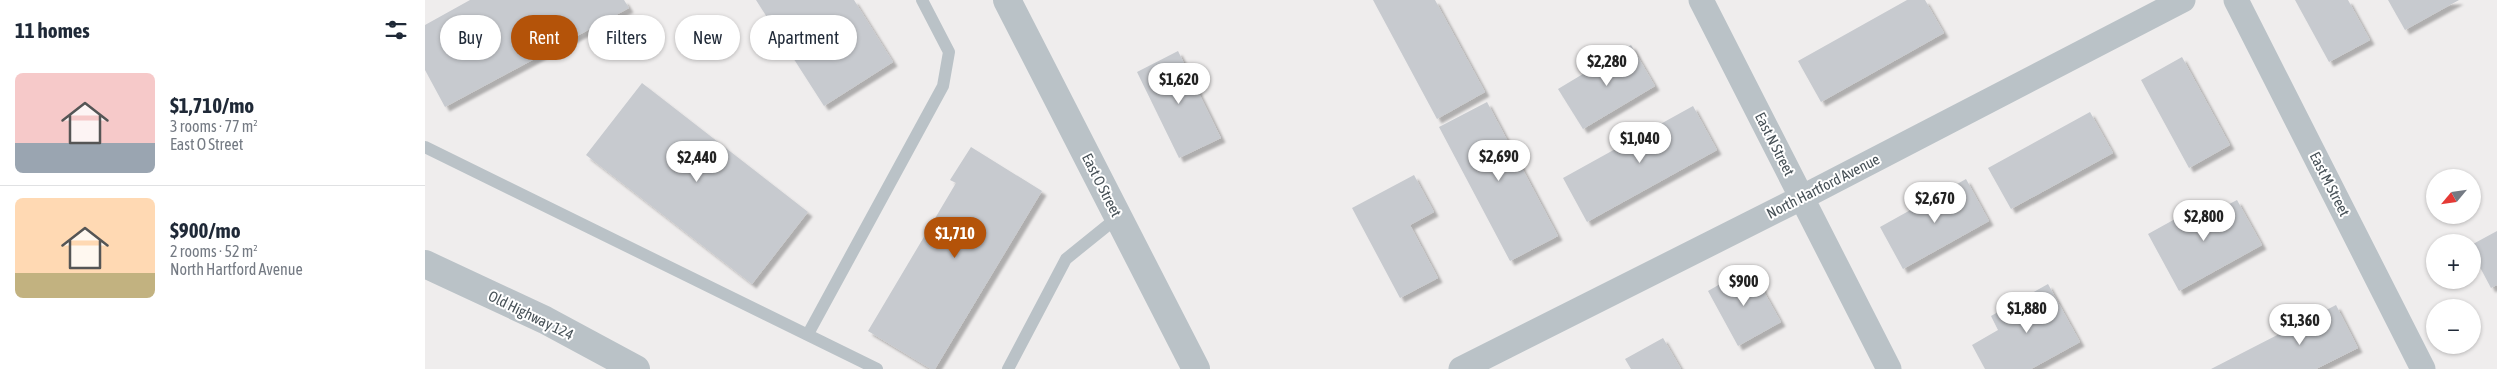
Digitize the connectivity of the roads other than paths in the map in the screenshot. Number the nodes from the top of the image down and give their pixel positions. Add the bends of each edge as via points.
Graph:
1 (922, 0) edge
2 (1007, 0) edge
3 (1701, 0) edge
4 (2183, 0) edge
5 (2236, 0) edge
6 (425, 147) edge
7 (1803, 197) junction
8 (1118, 217) junction
9 (425, 264) edge
10 (808, 334) junction
11 (635, 369) edge
12 (877, 369) edge
13 (1008, 369) edge
14 (1196, 369) edge
15 (1461, 369) edge
16 (1889, 369) edge
17 (2423, 369) edge

1 - 10 lane via 949,52 943,86
2 - 8 street, East O Street
3 - 7 street, East N Street
4 - 7 street, North Hartford Avenue
5 - 17 street, East M Street
6 - 10 lane
7 - 15 street, North Hartford Avenue
7 - 16 street, East N Street
8 - 13 lane via 1066,259
8 - 14 street, East O Street
9 - 11 street, Old Highway 124 via 545,320
10 - 12 lane

